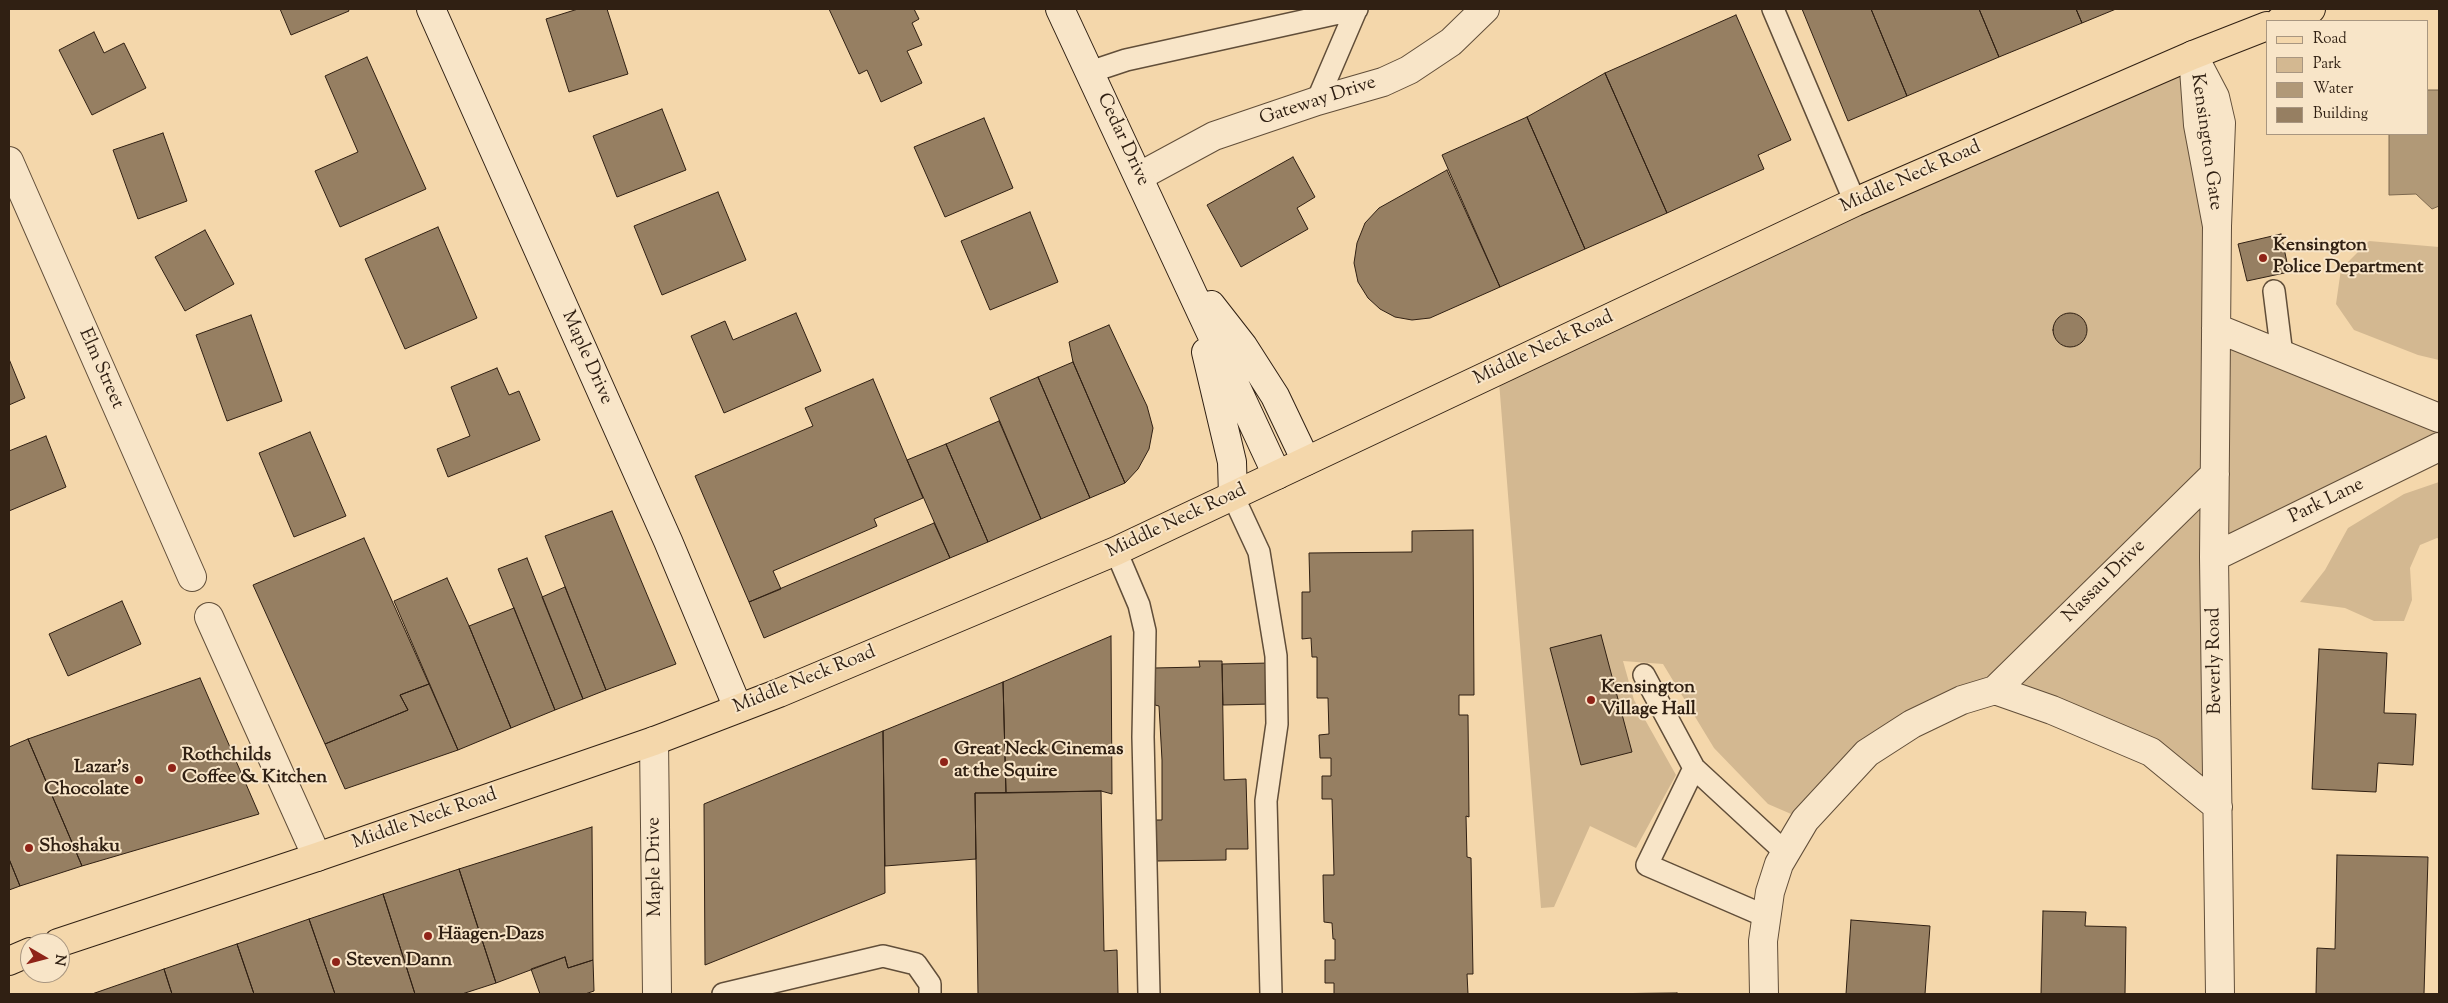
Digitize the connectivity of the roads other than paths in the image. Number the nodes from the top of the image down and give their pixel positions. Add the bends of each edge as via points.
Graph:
1 (431, 9) edge
2 (1060, 9) edge
3 (1485, 9) edge
4 (1773, 9) edge
5 (2311, 9) edge
6 (1357, 10) edge
7 (2283, 20) edge
8 (2266, 26) edge
9 (2193, 55) junction
10 (1090, 72) junction
11 (1318, 101) junction
12 (9, 161) edge
13 (1140, 176) junction
14 (1855, 202) junction
15 (1184, 271) junction
16 (2274, 291) dead end
17 (2216, 328) junction
18 (2282, 355) junction
19 (2439, 418) edge
20 (2439, 447) edge
21 (1306, 461) junction
22 (2215, 474) junction
23 (1277, 475) junction
24 (1233, 496) junction
25 (1116, 551) junction
26 (2214, 557) junction
27 (192, 577) dead end
28 (210, 617) dead end
29 (1644, 675) dead end
30 (1995, 690) junction
31 (738, 708) junction
32 (654, 741) junction
33 (1694, 768) junction
34 (2218, 807) junction
35 (1786, 853) junction
36 (317, 857) junction
37 (1765, 916) junction
38 (70, 939) edge
39 (732, 993) edge
40 (657, 994) edge
41 (930, 994) edge
42 (1149, 994) edge
43 (1271, 994) edge
44 (1764, 994) edge
45 (2220, 994) edge

1 - 31 street, Maple Drive via 668,541
2 - 10 street, Cedar Drive
3 - 11 street, Gateway Drive via 1451,42 1409,70 1383,82
4 - 14 lane
5 - 7 main road
6 - 10 lane via 1126,60
6 - 11 lane
8 - 9 main road, Middle Neck Road
9 - 14 main road, Middle Neck Road
9 - 17 street, Kensington Gate via 2215,98 2221,123
10 - 13 street, Cedar Drive
11 - 13 street, Gateway Drive via 1214,136
12 - 27 street, Elm Street
13 - 15 street, Cedar Drive
14 - 21 main road, Middle Neck Road
15 - 21 street, Cedar Drive via 1243,346 1275,396
15 - 23 street, Cedar Drive
15 - 24 street via 1218,393 1232,462
16 - 18 lane
17 - 18 street
17 - 22 street, Beverly Road
18 - 19 street
20 - 26 street, Park Lane
21 - 23 main road, Middle Neck Road
22 - 26 street, Beverly Road
22 - 30 street, Nassau Drive
23 - 24 main road, Middle Neck Road
24 - 25 main road, Middle Neck Road
24 - 43 lane via 1259,552 1276,656 1277,724 1266,801
25 - 31 main road, Middle Neck Road
25 - 42 lane via 1139,604 1145,631 1143,737
26 - 34 street, Beverly Road
28 - 36 street
29 - 33 lane
30 - 34 street via 2151,752
30 - 35 street, Nassau Drive via 1962,700 1912,724 1867,754 1805,820
31 - 32 main road, Middle Neck Road
32 - 36 main road, Middle Neck Road
32 - 40 street, Maple Drive
33 - 35 lane
33 - 37 lane via 1647,865
34 - 45 street, Beverly Road
35 - 37 street, Nassau Drive via 1779,864
36 - 38 main road, Middle Neck Road
37 - 44 street, Nassau Drive
39 - 41 lane via 883,956 916,964 930,984

